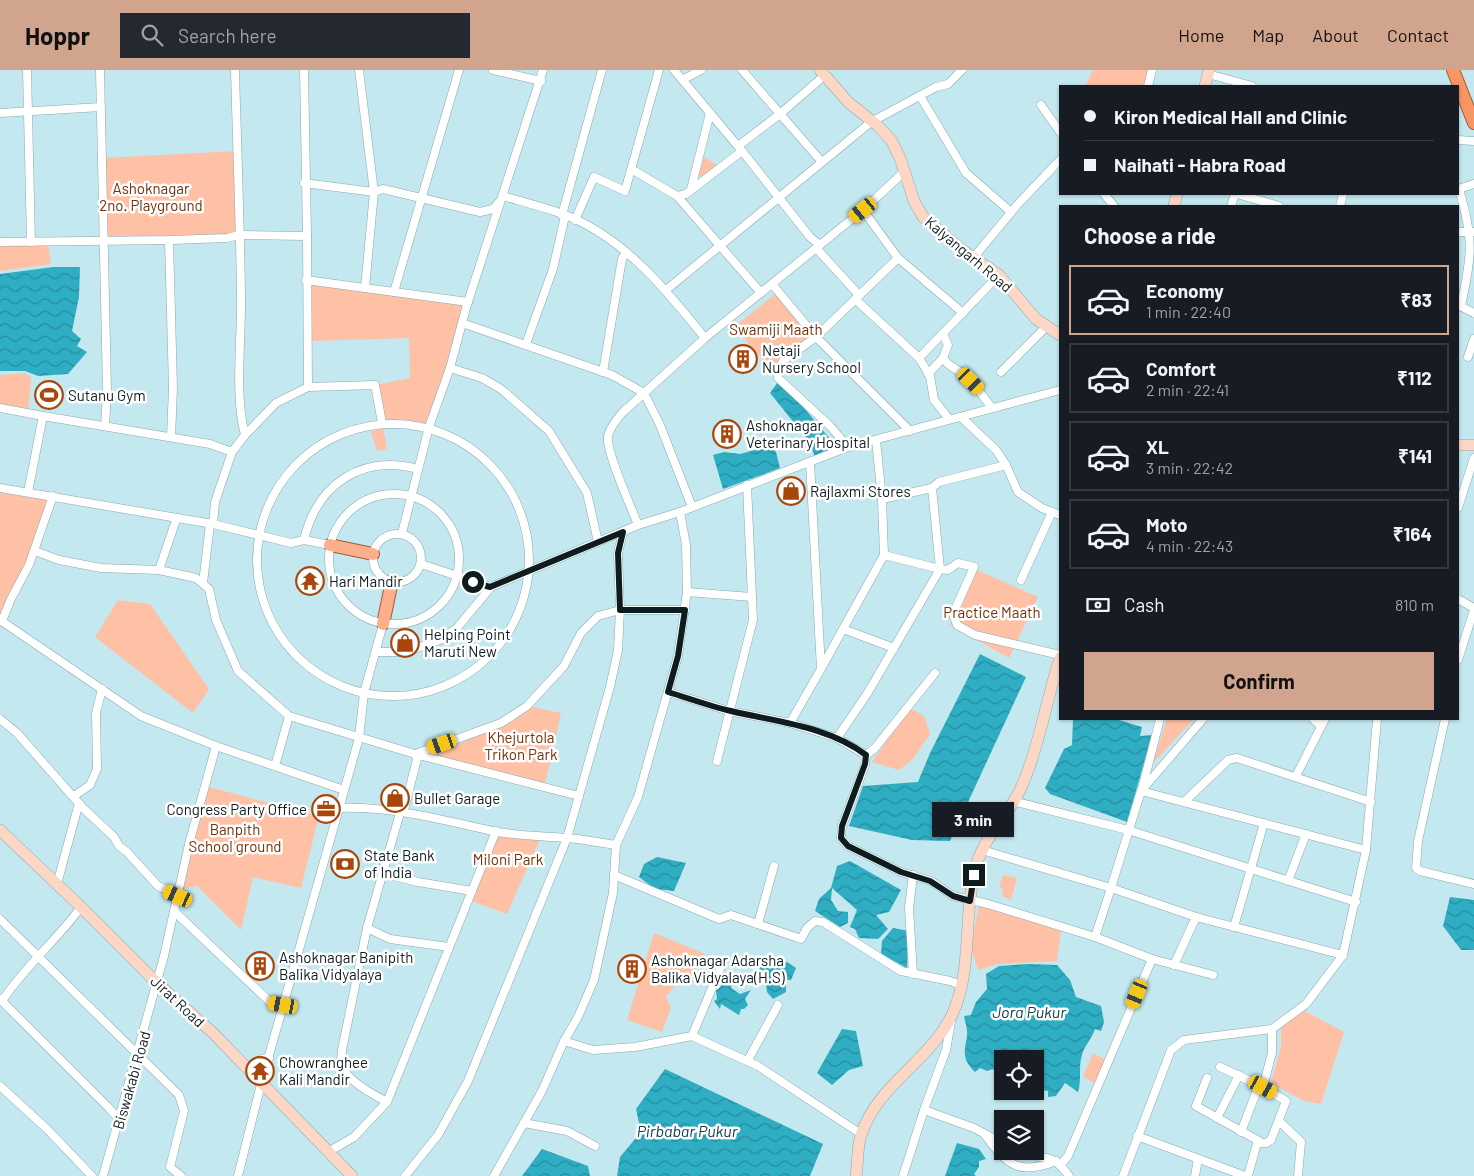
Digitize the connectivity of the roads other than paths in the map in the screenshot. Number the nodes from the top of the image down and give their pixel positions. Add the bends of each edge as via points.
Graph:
1 (27, 70) edge
2 (100, 70) edge
3 (235, 70) edge
4 (304, 70) edge
5 (359, 70) edge
6 (459, 70) edge
7 (493, 70) edge
8 (543, 70) edge
9 (602, 70) edge
10 (659, 70) edge
11 (674, 70) edge
12 (701, 70) edge
13 (742, 70) edge
14 (962, 70) edge
15 (1152, 70) edge
16 (1453, 70) edge
17 (1209, 72) edge
18 (822, 73) edge
19 (682, 80) junction
20 (541, 81) junction
21 (1148, 85) edge
22 (1205, 85) edge
23 (1249, 85) edge
24 (1459, 85) edge
25 (1459, 85) edge
26 (920, 96) junction
27 (1041, 104) dead end
28 (102, 107) junction
29 (28, 112) junction
30 (0, 113) edge
31 (710, 113) junction
32 (780, 114) junction
33 (871, 122) junction
34 (1474, 123) edge
35 (1059, 131) edge
36 (1459, 140) edge
37 (1474, 141) edge
38 (740, 148) junction
39 (1059, 161) edge
40 (821, 162) junction
41 (633, 170) junction
42 (905, 171) junction
43 (304, 183) junction
44 (1474, 184) edge
45 (691, 189) junction
46 (1459, 189) edge
47 (374, 192) junction
48 (1459, 192) edge
49 (1105, 195) edge
50 (1240, 195) edge
51 (677, 196) junction
52 (778, 197) junction
53 (422, 198) junction
54 (502, 198) junction
55 (1113, 205) edge
56 (1275, 205) edge
57 (863, 210) junction
58 (1011, 212) junction
59 (563, 216) junction
60 (575, 220) junction
61 (1459, 232) edge
62 (1473, 232) junction
63 (239, 235) junction
64 (307, 236) junction
65 (103, 240) junction
66 (169, 240) junction
67 (0, 242) edge
68 (31, 242) junction
69 (721, 245) junction
70 (818, 247) junction
71 (626, 252) junction
72 (974, 257) junction
73 (898, 258) junction
74 (999, 275) junction
75 (306, 280) junction
76 (772, 284) junction
77 (365, 288) junction
78 (666, 290) junction
79 (394, 292) junction
80 (761, 293) junction
81 (857, 297) junction
82 (468, 302) junction
83 (1459, 305) edge
84 (963, 313) junction
85 (1474, 313) edge
86 (462, 323) junction
87 (1046, 327) junction
88 (943, 334) junction
89 (1059, 334) edge
90 (816, 337) junction
91 (705, 338) junction
92 (1474, 340) edge
93 (526, 344) junction
94 (1468, 357) dead end
95 (919, 358) junction
96 (943, 358) junction
97 (450, 368) junction
98 (603, 372) junction
99 (1001, 372) dead end
100 (928, 374) junction
101 (308, 387) junction
102 (1059, 390) edge
103 (644, 393) junction
104 (0, 408) edge
105 (992, 408) junction
106 (43, 416) junction
107 (962, 418) junction
108 (949, 419) junction
109 (382, 423) junction
110 (105, 426) junction
111 (430, 428) junction
112 (910, 431) junction
113 (245, 435) junction
114 (171, 437) junction
115 (876, 440) junction
116 (1474, 444) edge
117 (1459, 445) edge
118 (848, 447) junction
119 (232, 452) junction
120 (1474, 458) edge
121 (810, 462) junction
122 (1006, 466) junction
123 (418, 469) junction
124 (747, 485) junction
125 (0, 488) edge
126 (932, 488) junction
127 (28, 492) junction
128 (53, 496) junction
129 (412, 496) junction
130 (882, 499) junction
131 (1459, 505) edge
132 (692, 507) junction
133 (680, 512) junction
134 (1052, 512) junction
135 (1059, 515) edge
136 (176, 520) junction
137 (212, 524) junction
138 (638, 525) junction
139 (623, 532) junction
140 (402, 534) junction
141 (259, 536) junction
142 (304, 540) junction
143 (598, 542) junction
144 (330, 545) junction
145 (35, 551) junction
146 (373, 554) junction
147 (884, 555) junction
148 (421, 564) junction
149 (940, 569) junction
150 (159, 570) junction
151 (529, 571) junction
152 (456, 576) junction
153 (1021, 580) dead end
154 (392, 581) junction
155 (202, 583) junction
156 (490, 587) junction
157 (687, 592) junction
158 (752, 596) junction
159 (1459, 601) edge
160 (1474, 609) edge
161 (620, 610) junction
162 (685, 610) junction
163 (1, 620) edge
164 (383, 624) junction
165 (843, 629) junction
166 (894, 648) junction
167 (376, 652) junction
168 (1059, 656) edge
169 (1459, 657) edge
170 (1059, 660) edge
171 (820, 669) junction
172 (935, 673) dead end
173 (102, 689) junction
174 (668, 692) junction
175 (364, 693) junction
176 (729, 711) junction
177 (289, 716) junction
178 (0, 719) edge
179 (1160, 720) edge
180 (1202, 720) edge
181 (1377, 720) edge
182 (1444, 720) edge
183 (1323, 722) edge
184 (790, 723) junction
185 (359, 738) junction
186 (836, 738) junction
187 (216, 746) junction
188 (415, 754) junction
189 (866, 755) junction
190 (717, 761) dead end
191 (276, 766) junction
192 (1296, 776) junction
193 (344, 790) junction
194 (1142, 791) junction
195 (74, 796) junction
196 (579, 796) junction
197 (1013, 801) junction
198 (1184, 802) junction
199 (1371, 802) junction
200 (79, 803) junction
201 (340, 808) junction
202 (400, 813) junction
203 (1264, 823) junction
204 (0, 830) edge
205 (1128, 830) junction
206 (496, 831) junction
207 (1306, 834) junction
208 (567, 838) junction
209 (616, 845) junction
210 (982, 850) junction
211 (1366, 850) junction
212 (774, 866) dead end
213 (1251, 869) junction
214 (382, 872) junction
215 (614, 875) junction
216 (913, 875) junction
217 (1288, 880) junction
218 (57, 884) junction
219 (1474, 884) edge
220 (1111, 888) junction
221 (472, 891) junction
222 (178, 896) junction
223 (970, 901) junction
224 (1356, 902) junction
225 (81, 907) junction
226 (175, 912) junction
227 (1196, 917) junction
228 (0, 919) edge
229 (758, 924) junction
230 (1234, 927) junction
231 (367, 928) junction
232 (1095, 937) junction
233 (449, 947) junction
234 (1343, 955) junction
235 (38, 956) junction
236 (1152, 958) junction
237 (722, 964) dead end
238 (1174, 965) junction
239 (913, 974) junction
240 (1213, 975) dead end
241 (157, 983) junction
242 (961, 986) junction
243 (2, 1004) edge
244 (283, 1005) junction
245 (778, 1005) dead end
246 (951, 1016) junction
247 (1272, 1029) junction
248 (692, 1036) junction
249 (564, 1041) junction
250 (138, 1055) junction
251 (269, 1058) junction
252 (748, 1060) junction
253 (1220, 1067) dead end
254 (248, 1071) junction
255 (1239, 1075) junction
256 (1207, 1078) dead end
257 (0, 1086) edge
258 (262, 1086) junction
259 (1261, 1086) junction
260 (387, 1102) junction
261 (924, 1110) junction
262 (1217, 1118) junction
263 (1279, 1121) junction
264 (524, 1123) junction
265 (118, 1126) junction
266 (1241, 1132) junction
267 (861, 1134) junction
268 (983, 1134) junction
269 (1137, 1136) junction
270 (994, 1139) edge
271 (1259, 1142) junction
272 (595, 1146) dead end
273 (328, 1152) junction
274 (1044, 1158) edge
275 (1198, 1158) junction
276 (1059, 1163) junction
277 (170, 1167) junction
278 (239, 1174) edge
279 (92, 1176) edge
280 (104, 1176) edge
281 (168, 1176) edge
282 (181, 1176) edge
283 (247, 1176) edge
284 (352, 1176) edge
285 (405, 1176) edge
286 (494, 1176) edge
287 (856, 1176) edge
288 (903, 1176) edge
289 (1069, 1176) edge
290 (1122, 1176) edge
291 (1195, 1176) edge
292 (1247, 1176) edge
293 (1298, 1176) edge

1 - 29 street
2 - 28 street
3 - 63 street
4 - 43 street
5 - 47 street
6 - 53 street
7 - 20 street
8 - 20 street
9 - 59 street
10 - 41 street
11 - 19 street
12 - 19 street
13 - 32 street
14 - 26 street via 948,84
15 - 21 street
16 - 25 highway
17 - 22 main road
17 - 23 street
18 - 32 street
18 - 33 main road, Kalyangarh Road
19 - 31 street
20 - 54 street
24 - 34 highway
26 - 33 street
26 - 58 street via 966,173
27 - 35 street
28 - 29 street
28 - 65 street
29 - 30 street
29 - 68 street
31 - 38 street
31 - 45 street
32 - 38 street
32 - 40 street
33 - 40 street
33 - 42 main road, Kalyangarh Road via 891,140
36 - 37 street
38 - 45 street
38 - 52 street
39 - 58 street
40 - 52 street
41 - 51 street
41 - 60 street via 626,191 594,178
42 - 57 street
42 - 72 main road, Kalyangarh Road via 914,201 923,217
43 - 47 street
43 - 64 street
44 - 46 street
45 - 51 street
47 - 53 street via 383,189
47 - 77 street
48 - 62 street
49 - 55 street
50 - 56 street
51 - 69 street
52 - 69 street
52 - 70 street
53 - 54 street via 480,212 493,209
53 - 79 street
54 - 59 street
54 - 82 street
57 - 70 street
57 - 73 street
58 - 72 street
59 - 60 street
59 - 93 street via 553,270
60 - 71 street
61 - 62 street
62 - 83 street via 1472,254
63 - 64 street
63 - 66 street
63 - 113 street via 241,422
64 - 75 street
65 - 66 street
65 - 68 street
65 - 110 street
66 - 114 street
67 - 68 street
69 - 78 street
69 - 80 street
70 - 76 street
70 - 81 street
71 - 78 street
71 - 98 street via 622,259
72 - 74 main road, Kalyangarh Road
73 - 81 street
73 - 84 street
74 - 84 street
74 - 87 main road, Kalyangarh Road
75 - 77 street
75 - 101 street
76 - 80 street
76 - 90 street
77 - 79 street
78 - 91 street
79 - 82 street
80 - 91 street
81 - 90 street
81 - 95 street
82 - 86 street
83 - 85 street
84 - 88 street
86 - 93 street
86 - 97 street
87 - 89 main road, Kalyangarh Road
87 - 99 street
88 - 95 street
88 - 96 street via 948,344
90 - 112 street
90 - 118 street via 783,361 777,371 778,378
91 - 103 street
92 - 94 street
93 - 98 street
95 - 100 street
96 - 100 street
96 - 105 street via 974,384
97 - 111 street
97 - 143 street via 482,378 501,389 548,431 587,494
98 - 103 street
100 - 108 street via 934,400
101 - 109 street via 375,385
101 - 113 street via 276,404
102 - 105 street
103 - 132 street
103 - 138 street via 622,412 608,437 618,475
104 - 106 street
105 - 107 street
106 - 110 street
106 - 127 street
107 - 108 street
107 - 122 street via 986,439
108 - 112 street
109 - 111 street
109 - 141 street via 336,436 296,464 269,505
110 - 114 street
111 - 123 street
111 - 151 street via 455,437 497,470 523,517 529,544
112 - 115 street
113 - 119 street
114 - 119 street via 210,444
115 - 118 street
115 - 130 street
116 - 117 main road
118 - 121 street
119 - 137 street
120 - 131 street
121 - 124 street
121 - 171 street
122 - 126 street via 939,482
122 - 134 street via 1018,492
123 - 129 street
123 - 142 street via 389,464 369,466 351,474 318,504
124 - 132 street
124 - 158 street
125 - 127 street
126 - 130 street
126 - 149 street
127 - 128 street
128 - 136 street
128 - 145 street
129 - 140 street
129 - 144 street via 386,494 361,503 341,521
129 - 152 street via 427,503 450,527 459,559
130 - 147 street
132 - 133 street
133 - 138 street
133 - 157 street via 686,545
134 - 135 street
134 - 153 street
136 - 137 street
136 - 150 street
137 - 141 street
137 - 155 street
138 - 139 street
139 - 143 street
139 - 161 street via 618,553
140 - 146 street via 388,534 377,543
140 - 148 street via 414,540 420,551
141 - 142 street via 291,544
141 - 175 street via 259,584 268,615 285,642 320,675
142 - 144 street
143 - 151 street
144 - 146 main road
144 - 164 street via 332,580 340,595 365,618
145 - 150 street via 59,560 100,568
145 - 163 street
146 - 154 street via 376,570 386,580
147 - 149 street
147 - 165 street
148 - 152 street
148 - 154 street via 413,576 400,582
149 - 166 street
149 - 168 street via 948,570 958,563 974,568 953,614 957,625 975,635
150 - 155 street via 196,578
151 - 156 street
151 - 175 street via 522,603 512,626 498,647 474,670 430,692 397,696
152 - 156 street
152 - 164 street via 441,604 428,614 413,621
154 - 164 main road
155 - 177 street via 209,589 216,620 238,671
156 - 167 street via 457,628 440,640 404,652
157 - 158 street
157 - 162 street
158 - 176 street via 753,620
159 - 160 street
160 - 169 street
161 - 162 street
161 - 188 street via 598,616 581,633 564,666 527,706 501,723
161 - 196 street via 618,650
162 - 174 street
163 - 173 street
164 - 167 street
165 - 166 street
165 - 171 street
166 - 186 street
167 - 175 street
170 - 197 main road via 1033,753
171 - 184 street
172 - 189 street
173 - 187 street via 141,716
173 - 195 street via 96,713 97,769 90,785
174 - 176 street
174 - 209 street via 638,797
175 - 185 street
176 - 184 street
176 - 190 street
177 - 185 street
177 - 191 street
178 - 195 street via 17,733
179 - 194 street
180 - 194 street
181 - 199 street
182 - 219 street via 1415,863 1420,871
183 - 192 street
184 - 186 street
185 - 188 street
185 - 193 street
186 - 189 street
187 - 191 street
187 - 222 street, Biswakabi Road
188 - 196 street
188 - 202 street via 417,760 404,810
189 - 216 street via 842,826 841,838 848,846
191 - 193 street
192 - 198 street via 1245,759 1228,760
192 - 199 street
193 - 201 street
194 - 198 street
194 - 205 street
195 - 200 street
196 - 208 street
197 - 205 street
197 - 210 main road
198 - 203 street
199 - 211 street
200 - 218 street
200 - 222 street via 158,886
201 - 202 street via 373,807
201 - 244 street
202 - 206 street via 453,820
202 - 214 street
203 - 207 street
203 - 213 street
204 - 218 main road, Jirat Road
205 - 213 street
205 - 220 street
206 - 208 street
206 - 221 street
207 - 211 street
207 - 217 street
208 - 209 street
208 - 285 street via 468,1081 438,1135
209 - 215 street
210 - 220 street
210 - 223 main road via 976,863
211 - 224 street
212 - 229 street
213 - 217 street
213 - 230 street
214 - 221 street
214 - 231 street
215 - 229 street via 719,919 731,915
215 - 249 street via 594,980
216 - 223 street via 930,881 953,896
216 - 239 street via 909,908
217 - 224 street
218 - 225 main road, Jirat Road
220 - 227 street
220 - 232 street
221 - 233 street
222 - 226 street, Biswakabi Road
223 - 232 street
223 - 242 main road
224 - 234 street
225 - 235 street
225 - 241 main road, Jirat Road
226 - 241 street, Biswakabi Road
226 - 244 street via 270,1002
227 - 230 street
227 - 238 street
228 - 235 street
229 - 239 street via 801,939 815,921 823,922 901,971
230 - 234 street
231 - 233 street via 390,939
231 - 260 street via 341,1064 367,1092
232 - 236 street
233 - 260 street
234 - 247 street via 1306,1004
235 - 243 street via 13,984
235 - 250 street
236 - 238 street
236 - 276 street via 1067,1159
237 - 248 street
238 - 240 street
239 - 242 street via 950,980
241 - 250 street, Biswakabi Road
241 - 254 main road, Jirat Road via 213,1033
242 - 246 main road
243 - 265 street via 117,1117
244 - 251 street
245 - 252 street
246 - 261 street via 946,1050
246 - 267 main road via 930,1046 879,1101
247 - 259 street via 1272,1053
247 - 269 street via 1179,1042 1171,1050
248 - 249 street via 593,1050
248 - 252 street
249 - 264 street
250 - 265 street, Biswakabi Road
250 - 277 street via 180,1095 184,1111
251 - 254 street via 262,1059
251 - 258 street
252 - 267 street
253 - 255 street
254 - 258 main road, Jirat Road
255 - 259 street
255 - 262 street
256 - 262 street via 1196,1106
257 - 279 street
258 - 273 main road, Jirat Road
258 - 278 street
259 - 263 street via 1286,1101
259 - 266 street
260 - 273 street via 354,1137
261 - 268 street
261 - 288 street
262 - 266 street
263 - 271 street via 1269,1142
263 - 293 street via 1301,1142
264 - 272 street via 567,1131
264 - 286 street
265 - 280 street, Biswakabi Road
266 - 271 street
267 - 287 main road
268 - 270 street
268 - 276 street via 1016,1168 1032,1170
269 - 275 street
269 - 290 street
271 - 292 street
273 - 284 main road, Jirat Road
274 - 276 street
275 - 291 street
275 - 292 street
276 - 289 street
277 - 281 street
277 - 282 street
278 - 283 street

